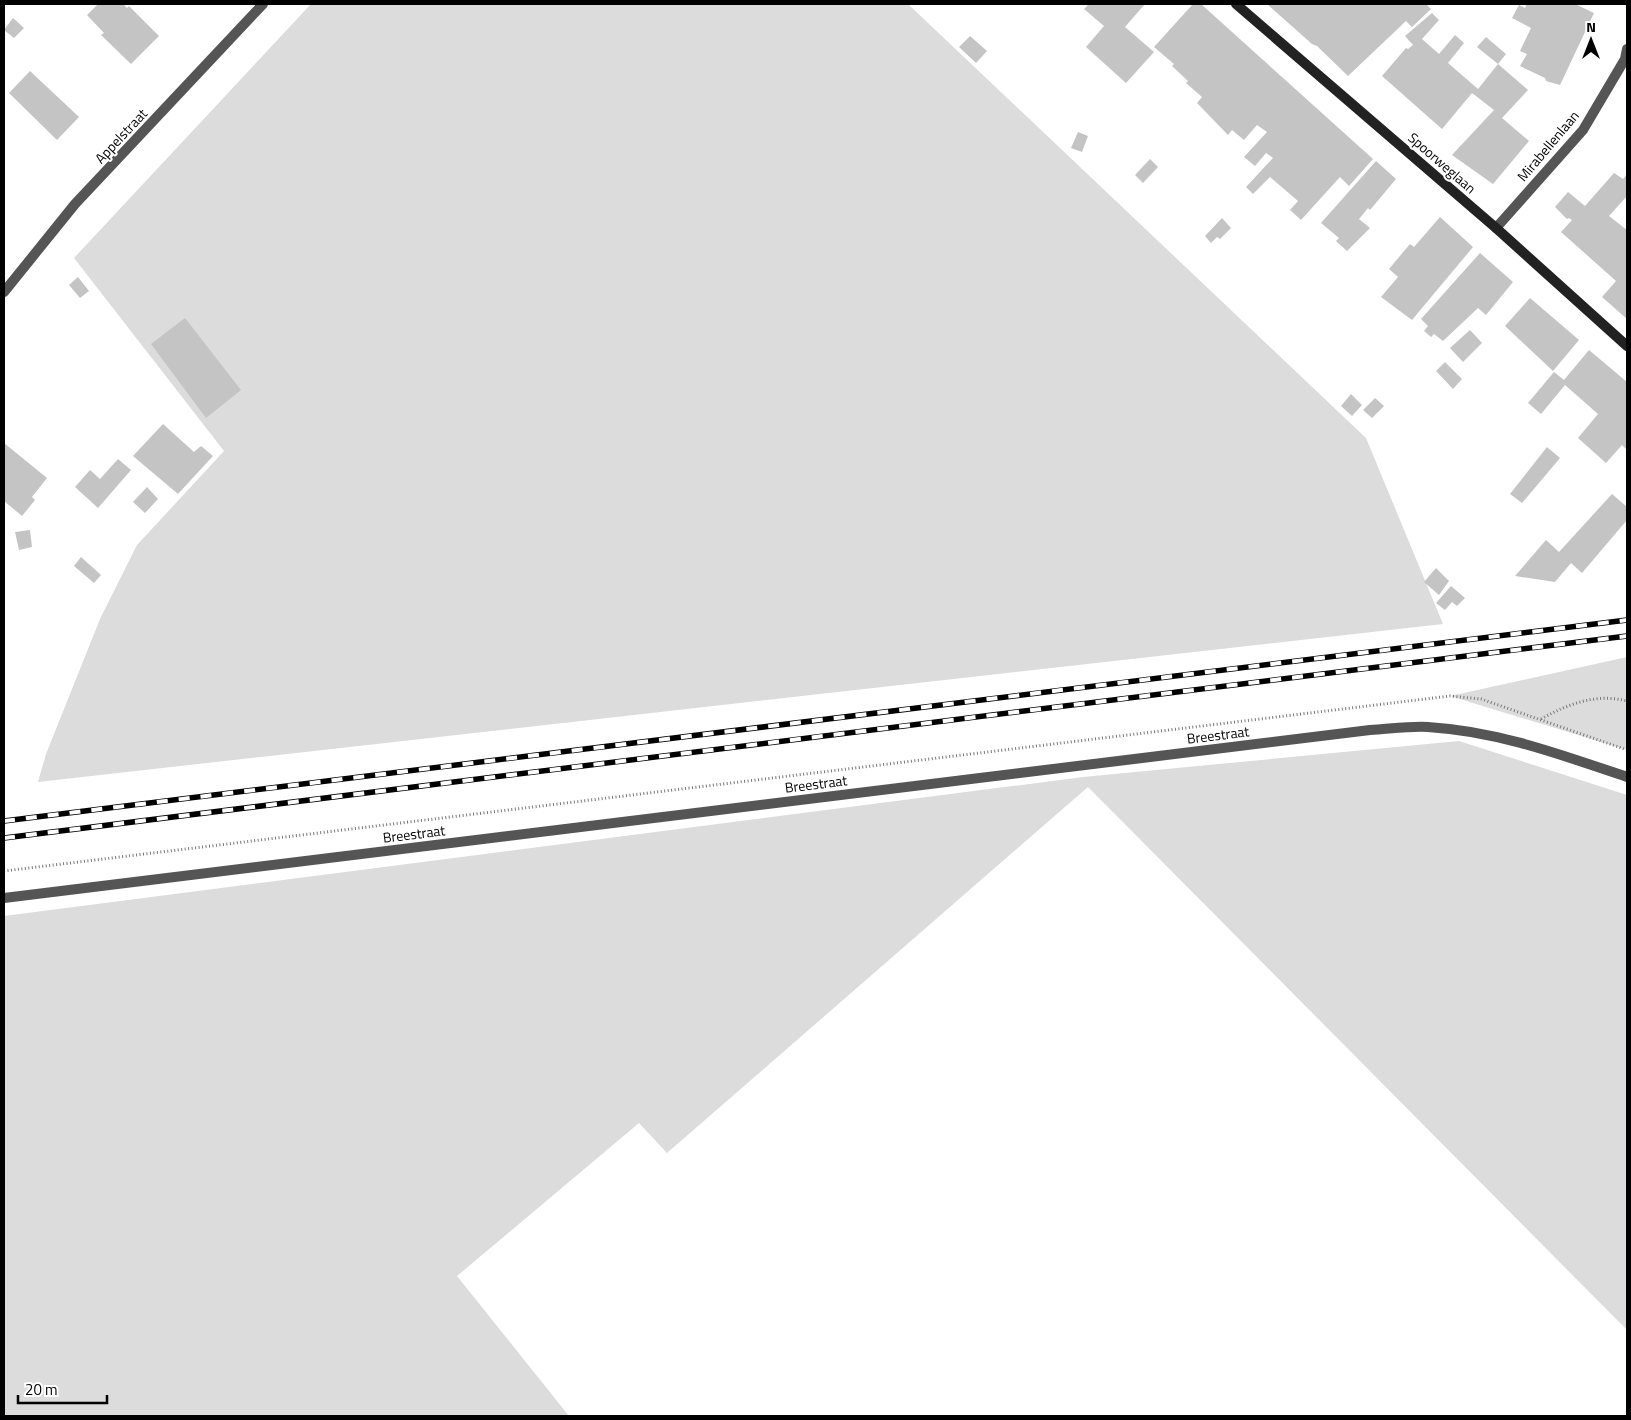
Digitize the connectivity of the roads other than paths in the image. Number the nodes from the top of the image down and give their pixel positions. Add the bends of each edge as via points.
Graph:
1 (263, 4) edge
2 (1236, 4) edge
3 (1627, 49) edge
4 (1496, 228) junction
5 (4, 292) edge
6 (1627, 346) edge
7 (1627, 777) edge
8 (4, 898) edge

1 - 5 street, Appelstraat via 75,204
2 - 4 street, Spoorweglaan
3 - 4 street, Mirabellenlaan via 1625,59 1583,130
4 - 6 street, Spoorweglaan
7 - 8 street, Breestraat via 1543,748 1484,734 1426,727 1370,730

